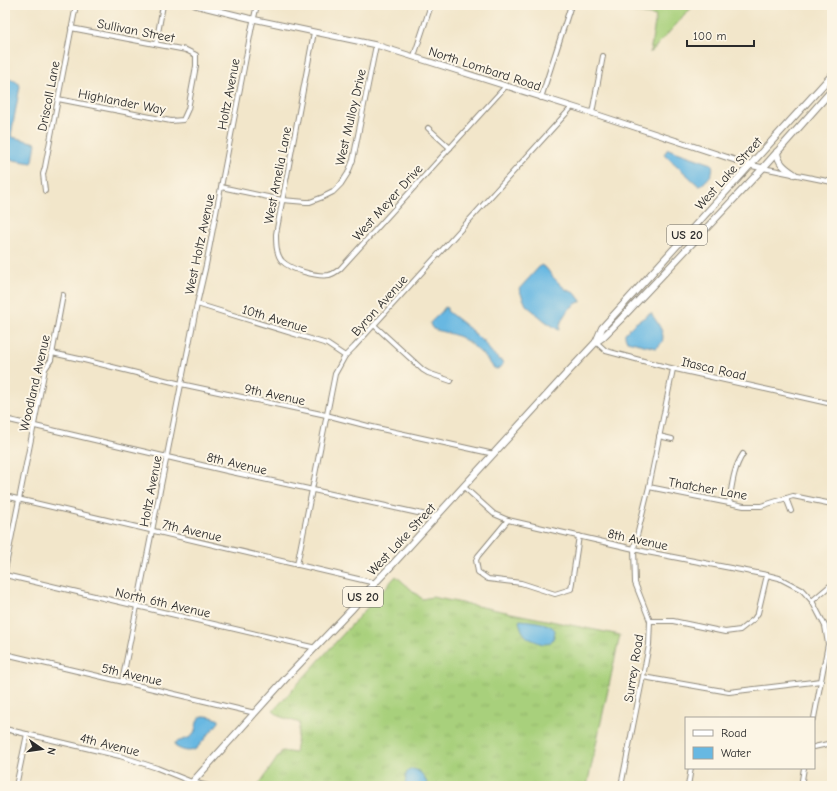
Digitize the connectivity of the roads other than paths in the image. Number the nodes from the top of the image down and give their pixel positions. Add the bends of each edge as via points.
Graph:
1 (76, 5) edge
2 (164, 5) edge
3 (195, 5) edge
4 (257, 5) edge
5 (431, 5) edge
6 (571, 5) edge
7 (254, 19) junction
8 (71, 28) junction
9 (314, 32) junction
10 (156, 44) junction
11 (376, 45) junction
12 (414, 56) junction
13 (602, 56) dead end
14 (832, 75) edge
15 (506, 86) junction
16 (832, 90) edge
17 (541, 98) junction
18 (58, 99) junction
19 (572, 107) junction
20 (592, 113) junction
21 (183, 120) joint
22 (428, 128) dead end
23 (450, 148) junction
24 (777, 152) junction
25 (750, 165) junction
26 (763, 168) junction
27 (794, 174) junction
28 (832, 182) edge
29 (221, 187) junction
30 (45, 191) dead end
31 (282, 200) junction
32 (340, 269) joint
33 (63, 295) dead end
34 (197, 304) junction
35 (374, 325) junction
36 (596, 342) junction
37 (52, 353) junction
38 (345, 356) junction
39 (673, 369) junction
40 (451, 381) dead end
41 (181, 384) junction
42 (832, 404) edge
43 (326, 416) junction
44 (5, 419) edge
45 (34, 426) junction
46 (659, 436) junction
47 (672, 439) dead end
48 (494, 454) junction
49 (743, 454) dead end
50 (166, 457) junction
51 (464, 487) junction
52 (649, 487) junction
53 (311, 490) junction
54 (5, 496) edge
55 (786, 498) junction
56 (19, 499) junction
57 (728, 503) junction
58 (832, 504) edge
59 (791, 511) dead end
60 (436, 518) junction
61 (508, 520) junction
62 (152, 531) junction
63 (579, 536) junction
64 (634, 548) junction
65 (297, 565) junction
66 (5, 570) edge
67 (5, 575) edge
68 (767, 575) junction
69 (375, 583) junction
70 (832, 584) edge
71 (812, 601) junction
72 (137, 606) junction
73 (650, 621) junction
74 (830, 644) edge
75 (316, 648) junction
76 (5, 654) edge
77 (643, 677) junction
78 (821, 681) junction
79 (122, 682) junction
80 (255, 713) junction
81 (814, 717) edge
82 (5, 729) edge
83 (27, 734) junction
84 (832, 743) edge
85 (815, 747) edge
86 (691, 769) edge
87 (804, 769) edge
88 (190, 784) edge
89 (16, 786) edge
90 (208, 786) edge
91 (621, 786) edge
92 (688, 786) edge
93 (801, 786) edge

1 - 8 street, Driscoll Lane
2 - 10 street
3 - 7 street, North Lombard Road
4 - 7 street, Holtz Avenue
5 - 12 street
6 - 17 street
7 - 9 street, North Lombard Road
7 - 29 street, Holtz Avenue
8 - 10 street, Sullivan Street
8 - 18 street, Driscoll Lane
9 - 11 street, North Lombard Road
9 - 31 street, West Amelia Lane
10 - 21 street, Sullivan Street via 186,50 196,55 188,109
11 - 12 street, North Lombard Road
11 - 31 street, West Mulloy Drive via 355,154 348,173 333,192 323,197 306,202
12 - 15 street, North Lombard Road
13 - 20 street
14 - 25 main road, West Lake Street / US 20
15 - 17 street, North Lombard Road
15 - 23 street, West Meyer Drive
16 - 24 main road, West Lake Street / US 20
17 - 19 street, North Lombard Road
18 - 21 street, Highlander Way via 171,121
18 - 30 street, Driscoll Lane via 43,174
19 - 20 street, North Lombard Road
19 - 35 street, Byron Avenue
20 - 25 street, North Lombard Road
22 - 23 street
23 - 32 street, West Meyer Drive
24 - 26 main road, West Lake Street / US 20
24 - 27 main road via 781,163
25 - 26 street, North Lombard Road
25 - 36 main road, West Lake Street / US 20 via 602,328
26 - 27 street
26 - 36 main road, West Lake Street / US 20 via 620,320
27 - 28 street
29 - 31 street, West Mulloy Drive
29 - 34 street, West Holtz Avenue
31 - 32 street, West Amelia Lane via 276,242 283,261 292,268 317,275 329,275
33 - 37 street, Woodland Avenue
34 - 38 street, 10th Avenue via 327,344
34 - 41 street, Holtz Avenue
35 - 38 street, Byron Avenue
35 - 40 street via 428,373
36 - 39 street, Itasca Road via 606,351
36 - 48 main road, West Lake Street / US 20
37 - 41 street, 9th Avenue
37 - 45 street, Woodland Avenue via 45,369
38 - 43 street, Byron Avenue via 335,374
39 - 42 street, Itasca Road
39 - 46 street, Surrey Road
41 - 43 street, 9th Avenue
41 - 50 street, Holtz Avenue
43 - 48 street, 9th Avenue
43 - 53 street, Byron Avenue
44 - 45 street, 8th Avenue
45 - 50 street, 8th Avenue
45 - 56 street, Woodland Avenue
46 - 47 street
46 - 52 street, Surrey Road
48 - 51 main road, West Lake Street / US 20
49 - 57 street via 734,473
50 - 53 street, 8th Avenue
50 - 62 street, Holtz Avenue
51 - 60 main road, West Lake Street / US 20
51 - 61 street, 8th Avenue via 495,514
52 - 57 street, Thatcher Lane
52 - 64 street, Surrey Road
53 - 60 street, 8th Avenue
53 - 65 street, Byron Avenue
54 - 56 street, 7th Avenue
55 - 57 street, Thatcher Lane via 762,506
55 - 58 street, Thatcher Lane via 793,496
55 - 59 street
56 - 62 street, 7th Avenue
56 - 66 street, Woodland Avenue
60 - 69 main road, West Lake Street / US 20
61 - 63 street, 8th Avenue
61 - 63 street via 476,560 478,572 488,579 520,584 555,594 571,589
62 - 65 street, 7th Avenue
62 - 72 street, Holtz Avenue
63 - 64 street, 8th Avenue
64 - 68 street, 8th Avenue
64 - 73 street, Surrey Road via 635,583
65 - 69 street, 7th Avenue
67 - 72 street, North 6th Avenue
68 - 71 street, 8th Avenue via 797,587
68 - 73 street via 758,613 740,630 725,632 673,621
69 - 75 main road, West Lake Street / US 20
70 - 71 street
71 - 74 street, 8th Avenue via 825,626
72 - 75 street, North 6th Avenue
72 - 79 street, Holtz Avenue
73 - 77 street, Surrey Road
74 - 78 street
75 - 80 main road, West Lake Street / US 20
76 - 79 street, 5th Avenue
77 - 78 street via 729,692
77 - 91 street, Surrey Road
78 - 81 street
79 - 80 street, 5th Avenue
80 - 88 main road, West Lake Street / US 20
82 - 83 street, 4th Avenue
83 - 88 street, 4th Avenue via 120,756 157,768
83 - 89 street
84 - 85 street
86 - 92 street
87 - 93 street
88 - 90 street, 4th Avenue

